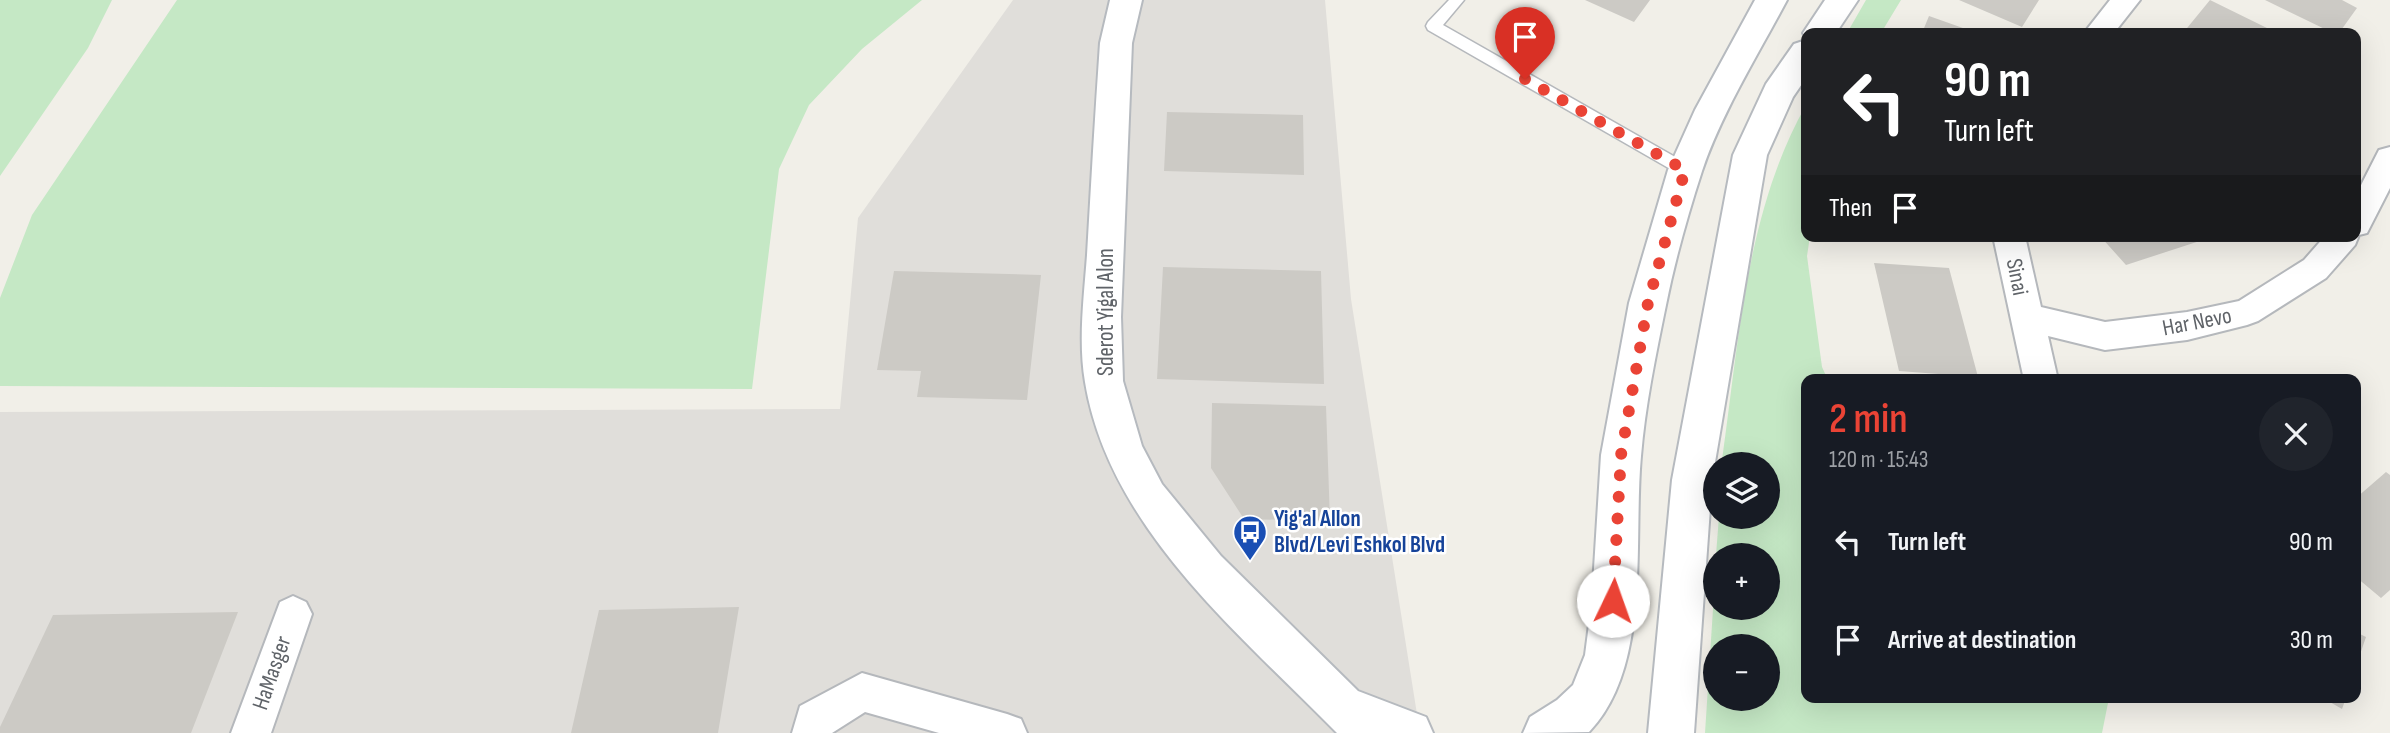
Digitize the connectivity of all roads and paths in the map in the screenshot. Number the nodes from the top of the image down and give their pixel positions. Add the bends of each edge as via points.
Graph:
1 (1126, 0) edge
2 (1457, 0) edge
3 (1770, 0) edge
4 (1842, 0) edge
5 (2126, 0) edge
6 (1822, 28) edge
7 (2102, 28) edge
8 (1801, 59) edge
9 (2390, 158) edge
10 (1685, 170) junction
11 (2361, 214) edge
12 (2010, 242) edge
13 (2339, 242) edge
14 (2025, 317) junction
15 (2039, 374) edge
16 (293, 614) dead end
17 (1356, 720) edge
18 (251, 733) edge
19 (812, 733) edge
20 (1007, 733) edge
21 (1410, 733) edge
22 (1546, 733) edge
23 (1671, 733) edge

1 - 17 main road, Sderot Yigal Alon via 1116,43 1102,317 1104,380 1123,450 1148,497 1206,570
2 - 10 lane via 1433,26
3 - 10 main road
4 - 6 main road
5 - 7 street
8 - 23 main road via 1778,93 1750,155 1692,480
9 - 11 street
10 - 22 main road via 1648,303 1621,455 1607,655 1589,700
12 - 14 street, Sinai
13 - 14 street, Har Nevo via 2315,269 2247,312 2187,327 2105,335
14 - 15 street, Sinai
16 - 18 street, HaMasger
17 - 21 main road, Sderot Yigal Alon
19 - 20 street via 814,720 862,692

